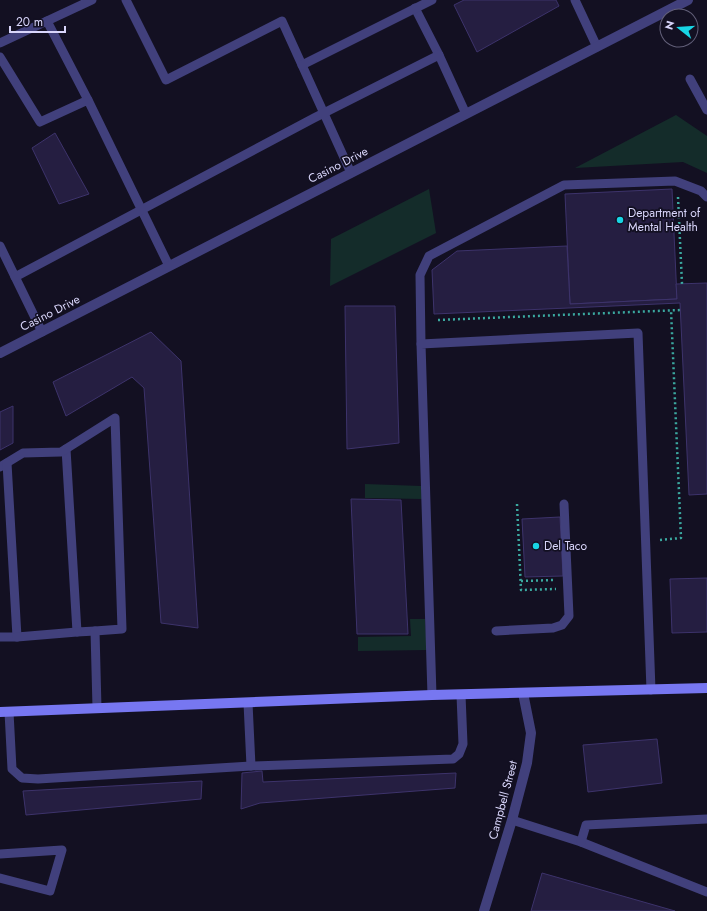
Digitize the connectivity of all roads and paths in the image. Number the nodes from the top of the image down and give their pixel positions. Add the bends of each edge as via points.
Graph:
1 (92, 0) edge
2 (126, 0) edge
3 (432, 0) edge
4 (575, 0) edge
5 (688, 0) edge
6 (415, 8) junction
7 (47, 21) junction
8 (0, 43) edge
9 (597, 47) junction
10 (439, 55) junction
11 (0, 58) edge
12 (302, 65) junction
13 (690, 79) dead end
14 (88, 100) junction
15 (707, 110) edge
16 (323, 114) junction
17 (466, 114) junction
18 (351, 173) junction
19 (678, 182) junction
20 (707, 197) edge
21 (142, 210) junction
22 (0, 246) edge
23 (169, 266) junction
24 (15, 277) junction
25 (682, 284) dead end
26 (671, 310) junction
27 (681, 310) dead end
28 (438, 320) dead end
29 (42, 332) junction
30 (421, 344) junction
31 (0, 353) edge
32 (66, 449) junction
33 (4, 465) edge
34 (517, 504) dead end
35 (564, 504) dead end
36 (656, 540) dead end
37 (555, 580) dead end
38 (520, 581) junction
39 (562, 589) dead end
40 (95, 631) junction
41 (496, 631) dead end
42 (77, 632) junction
43 (0, 637) edge
44 (18, 637) junction
45 (707, 688) edge
46 (652, 690) junction
47 (524, 693) junction
48 (432, 695) junction
49 (461, 695) junction
50 (248, 702) junction
51 (97, 708) junction
52 (4, 712) edge
53 (251, 766) junction
54 (707, 819) edge
55 (512, 820) junction
56 (581, 842) junction
57 (0, 854) edge
58 (0, 878) edge
59 (707, 892) edge
60 (484, 911) edge

1 - 7 lane
2 - 12 lane via 166,80 282,21
3 - 6 lane
4 - 9 lane
5 - 9 street, Casino Drive
6 - 10 lane
6 - 12 lane
7 - 8 lane
7 - 14 lane
9 - 17 street, Casino Drive
10 - 16 lane
10 - 17 lane
11 - 14 lane via 40,122
12 - 16 lane
13 - 15 lane
14 - 21 lane
16 - 18 lane
16 - 21 lane
17 - 18 street, Casino Drive
18 - 23 street, Casino Drive
19 - 20 lane via 701,191
19 - 25 path
19 - 30 lane via 564,186 429,256 420,275
21 - 23 lane
21 - 24 lane
22 - 24 lane
23 - 29 street, Casino Drive
24 - 29 lane
26 - 27 path
26 - 28 path
26 - 36 path via 681,538
29 - 31 street, Casino Drive
30 - 46 lane via 638,333
30 - 48 lane
32 - 33 lane via 61,452 23,454
32 - 40 lane via 115,418 122,629
32 - 42 lane
33 - 44 lane
34 - 38 path
35 - 41 lane via 569,616 562,625 553,628
37 - 38 path
38 - 39 path via 521,590
40 - 42 lane
40 - 51 lane
42 - 44 lane
43 - 44 lane
45 - 46 main road
46 - 47 main road
47 - 49 main road
47 - 55 street, Campbell Street via 531,733 527,763
48 - 49 main road
48 - 50 main road
49 - 53 lane via 462,744 459,754 453,759
50 - 51 main road
50 - 53 lane
51 - 52 main road
52 - 53 lane via 12,769 22,778
54 - 56 lane via 586,825
55 - 56 lane
55 - 60 street, Campbell Street
56 - 59 lane
57 - 58 lane via 62,850 50,891

